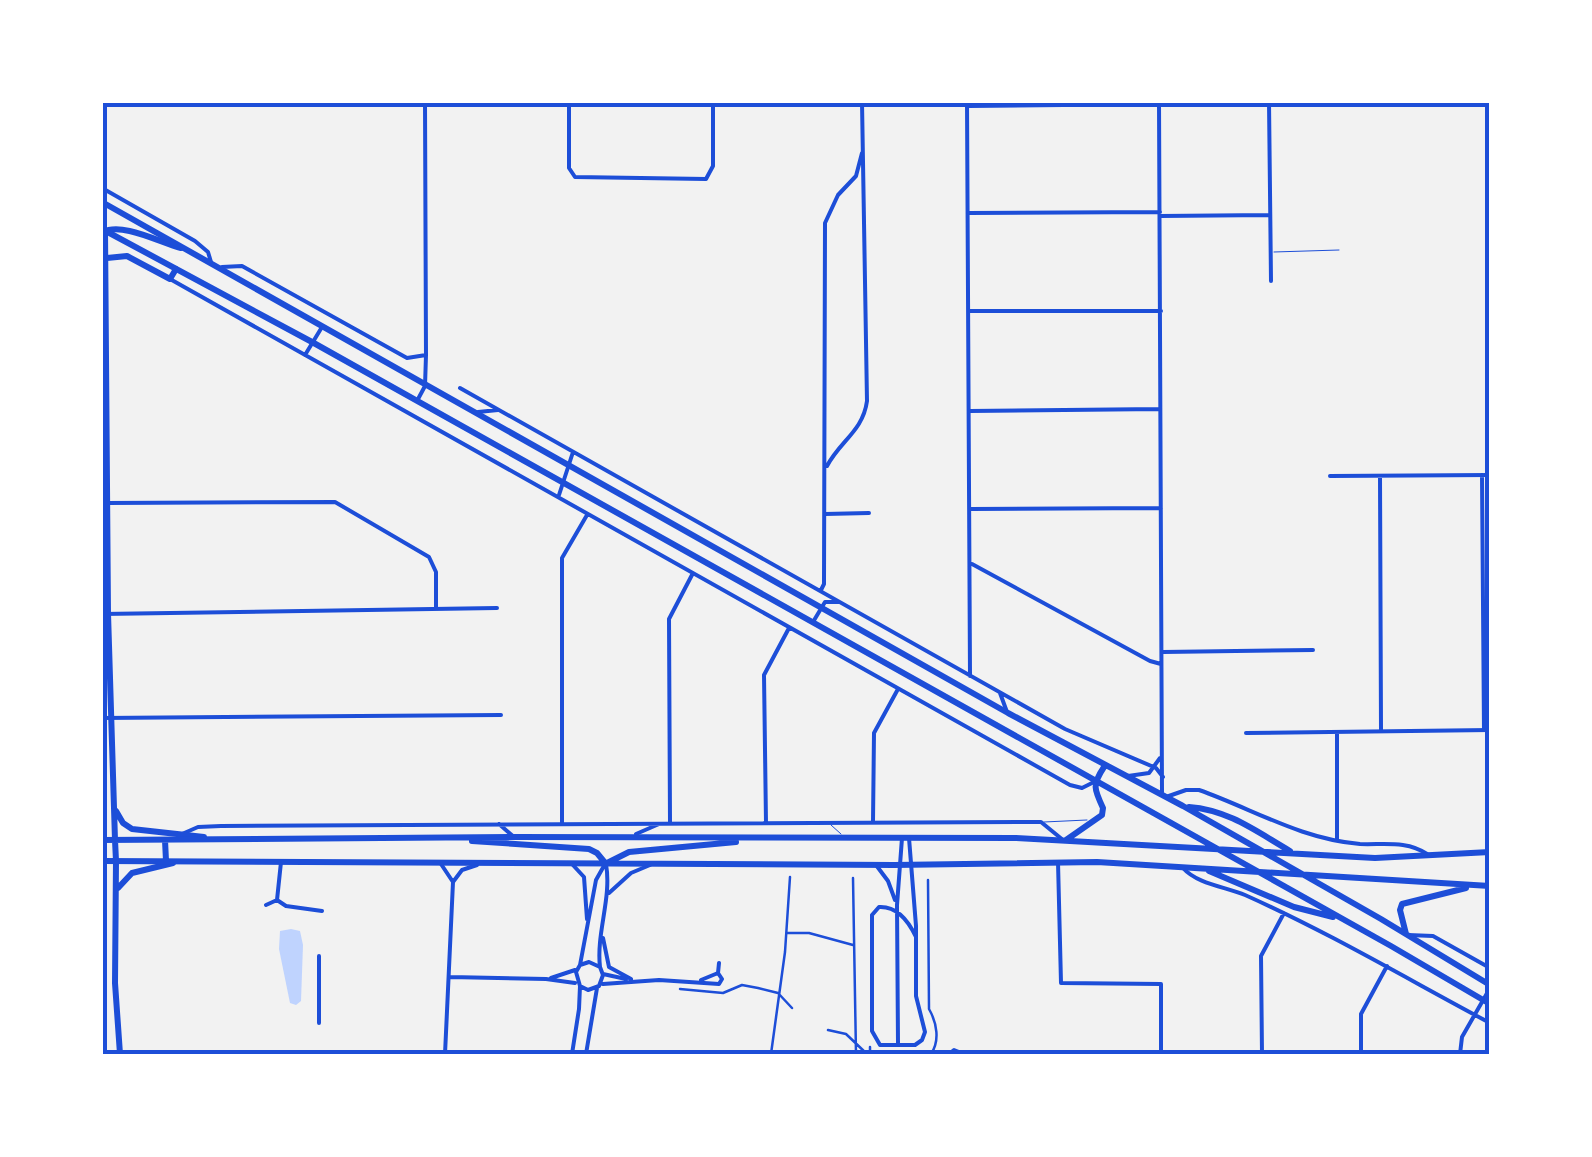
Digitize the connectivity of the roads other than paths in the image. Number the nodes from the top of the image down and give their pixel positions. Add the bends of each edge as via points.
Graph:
1 (425, 102) edge
2 (569, 102) edge
3 (713, 102) edge
4 (862, 102) edge
5 (1270, 102) edge
6 (1159, 103) edge
7 (967, 104) edge
8 (1061, 104) edge
9 (862, 153) junction
10 (102, 188) edge
11 (102, 202) edge
12 (968, 213) junction
13 (1160, 214) junction
14 (1270, 215) junction
15 (103, 228) edge
16 (181, 248) junction
17 (1339, 250) dead end
18 (1271, 252) junction
19 (106, 258) junction
20 (215, 267) junction
21 (176, 269) junction
22 (170, 278) junction
23 (266, 279) junction
24 (1271, 281) dead end
25 (224, 294) junction
26 (276, 301) junction
27 (218, 305) junction
28 (968, 311) junction
29 (1160, 311) junction
30 (334, 320) junction
31 (322, 327) junction
32 (340, 338) junction
33 (312, 342) junction
34 (304, 355) junction
35 (426, 355) junction
36 (425, 386) junction
37 (460, 388) dead end
38 (417, 402) junction
39 (1160, 409) junction
40 (498, 410) junction
41 (968, 411) junction
42 (474, 412) junction
43 (574, 452) junction
44 (105, 458) edge
45 (569, 467) junction
46 (825, 470) junction
47 (1482, 475) junction
48 (1490, 475) edge
49 (1330, 476) dead end
50 (1380, 476) junction
51 (563, 483) junction
52 (559, 496) junction
53 (107, 503) junction
54 (1161, 508) junction
55 (969, 509) junction
56 (588, 513) junction
57 (869, 513) dead end
58 (825, 514) junction
59 (970, 564) junction
60 (780, 568) junction
61 (758, 572) junction
62 (693, 573) junction
63 (820, 590) junction
64 (843, 603) junction
65 (436, 608) junction
66 (497, 608) dead end
67 (820, 608) junction
68 (105, 613) edge
69 (813, 622) junction
70 (790, 628) junction
71 (1161, 652) junction
72 (1313, 658) dead end
73 (1161, 664) junction
74 (970, 676) junction
75 (898, 689) junction
76 (1000, 693) junction
77 (1008, 714) junction
78 (501, 715) dead end
79 (106, 718) edge
80 (1487, 730) edge
81 (1381, 731) junction
82 (1337, 732) junction
83 (1246, 734) dead end
84 (1161, 752) junction
85 (1104, 766) junction
86 (1155, 768) junction
87 (1124, 776) junction
88 (1163, 778) junction
89 (1094, 782) junction
90 (1163, 796) junction
91 (114, 805) junction
92 (1182, 806) junction
93 (1096, 820) junction
94 (670, 822) junction
95 (766, 822) junction
96 (828, 822) junction
97 (873, 822) junction
98 (1041, 822) junction
99 (662, 823) junction
100 (499, 824) junction
101 (562, 824) junction
102 (164, 836) junction
103 (514, 836) junction
104 (632, 836) junction
105 (179, 837) junction
106 (847, 838) junction
107 (905, 838) junction
108 (431, 839) junction
109 (761, 839) junction
110 (102, 840) edge
111 (115, 840) junction
112 (1064, 840) junction
113 (1337, 841) junction
114 (1216, 849) junction
115 (1262, 852) junction
116 (1490, 852) edge
117 (1295, 854) junction
118 (1432, 857) junction
119 (102, 861) edge
120 (116, 861) junction
121 (281, 862) junction
122 (438, 862) junction
123 (1058, 862) junction
124 (166, 863) junction
125 (484, 863) junction
126 (570, 863) junction
127 (606, 864) junction
128 (654, 864) junction
129 (876, 865) junction
130 (900, 865) junction
131 (910, 865) junction
132 (1181, 866) junction
133 (1199, 868) junction
134 (1256, 872) junction
135 (1304, 876) junction
136 (790, 878) dead end
137 (853, 878) dead end
138 (928, 880) dead end
139 (453, 882) junction
140 (1476, 886) junction
141 (1490, 886) edge
142 (116, 896) junction
143 (606, 896) junction
144 (277, 900) junction
145 (266, 905) dead end
146 (897, 905) junction
147 (322, 911) dead end
148 (897, 913) junction
149 (1284, 913) junction
150 (1344, 920) junction
151 (588, 928) junction
152 (602, 933) junction
153 (786, 933) junction
154 (1407, 935) junction
155 (916, 937) junction
156 (854, 946) junction
157 (319, 956) dead end
158 (719, 963) dead end
159 (1388, 965) junction
160 (579, 967) junction
161 (600, 967) junction
162 (1490, 968) edge
163 (603, 974) junction
164 (718, 974) junction
165 (450, 978) junction
166 (546, 979) junction
167 (636, 980) junction
168 (700, 980) junction
169 (579, 985) junction
170 (598, 986) junction
171 (1490, 987) edge
172 (680, 989) dead end
173 (778, 994) junction
174 (1486, 1002) edge
175 (792, 1008) dead end
176 (1475, 1014) junction
177 (319, 1023) dead end
178 (1490, 1024) edge
179 (828, 1030) dead end
180 (574, 1041) junction
181 (856, 1042) junction
182 (588, 1044) junction
183 (898, 1046) junction
184 (870, 1047) dead end
185 (1161, 1053) edge
186 (120, 1054) edge
187 (444, 1054) edge
188 (572, 1054) edge
189 (586, 1054) edge
190 (770, 1054) edge
191 (856, 1054) edge
192 (868, 1054) edge
193 (931, 1054) edge
194 (949, 1054) edge
195 (964, 1054) edge
196 (1262, 1054) edge
197 (1361, 1054) edge
198 (1460, 1054) edge

1 - 35 street
2 - 3 street via 575,177 706,178 713,166
4 - 9 street
5 - 14 street
6 - 8 street
6 - 13 street
7 - 8 street
7 - 12 street
9 - 46 street via 856,176 825,222
9 - 46 street via 867,401 859,429
10 - 20 street via 196,241
11 - 16 main road
12 - 13 street
12 - 28 street
13 - 14 street
13 - 29 street
14 - 18 street
15 - 16 main road via 124,228
15 - 19 main road
15 - 21 main road
16 - 20 main road
17 - 18 lane
18 - 24 street
19 - 22 main road via 128,256
19 - 44 main road
20 - 23 street via 238,264
20 - 26 main road
21 - 22 main road
21 - 25 main road
22 - 27 street
23 - 26 street
23 - 30 street
25 - 27 lane
25 - 33 main road
26 - 31 main road
27 - 34 street
28 - 29 street
28 - 41 street
29 - 39 street
30 - 32 street
30 - 35 street via 406,358
31 - 32 main road
31 - 33 street
32 - 36 main road
33 - 34 street
33 - 38 main road
34 - 52 street
35 - 36 street
36 - 38 street
36 - 42 main road
37 - 40 street
38 - 51 main road
39 - 41 street
39 - 54 street
40 - 42 street
40 - 43 street
41 - 55 street
42 - 45 main road
43 - 45 street
43 - 60 street
44 - 53 main road
45 - 51 street
45 - 61 main road
46 - 58 street
47 - 48 street
47 - 50 street
47 - 80 street
49 - 50 street
50 - 81 street
51 - 52 street
51 - 69 main road
52 - 56 street
53 - 65 street via 334,502 429,557
53 - 68 main road
54 - 55 street
54 - 71 street
55 - 59 street
56 - 62 street
56 - 101 street via 562,558
57 - 58 street
58 - 63 street
59 - 73 street
59 - 74 street
60 - 61 street
60 - 63 street
61 - 67 main road
62 - 70 street
62 - 94 street via 669,619
63 - 64 street
64 - 67 street
64 - 74 street
65 - 66 street
65 - 68 street
67 - 69 street
67 - 77 main road
68 - 79 main road
69 - 89 main road
70 - 75 street
70 - 95 street via 764,676
71 - 72 street via 1313,647
71 - 73 street
73 - 84 street
74 - 76 street
75 - 89 street via 1072,786
75 - 97 street via 874,732
76 - 77 street
76 - 86 street
77 - 85 main road
78 - 79 street
79 - 91 main road
80 - 81 street
81 - 82 street
82 - 83 street
82 - 113 street
84 - 86 street
84 - 88 street
85 - 87 main road
85 - 89 main road
86 - 87 street
86 - 88 street
87 - 90 main road
88 - 90 street
89 - 93 main road via 1103,810
89 - 114 main road
90 - 92 main road
90 - 113 street via 1198,790
91 - 102 main road via 126,826
91 - 111 main road
92 - 115 main road
92 - 117 main road via 1224,814
93 - 98 lane
93 - 112 main road
94 - 95 street
94 - 99 street
95 - 96 street
96 - 97 street
96 - 106 lane
97 - 98 street
98 - 112 street
99 - 101 street
99 - 104 street
100 - 101 street
100 - 103 street
100 - 105 street via 208,826
102 - 105 main road
102 - 111 main road
102 - 124 main road
103 - 104 main road
103 - 108 main road
104 - 109 main road
105 - 108 main road
106 - 107 main road
106 - 109 main road
107 - 112 main road
107 - 130 street
107 - 131 street
108 - 127 main road via 581,848
109 - 127 main road via 629,852
110 - 111 main road
111 - 120 main road
112 - 114 main road
113 - 118 street via 1410,845
114 - 115 main road
114 - 134 main road
115 - 117 main road
115 - 135 main road
116 - 118 main road
117 - 118 main road
119 - 120 main road
120 - 124 main road
120 - 142 main road
121 - 122 main road
121 - 124 main road
121 - 144 street
122 - 125 main road
122 - 139 street
123 - 131 main road
123 - 132 main road
123 - 185 street via 1060,983 1161,984
124 - 142 main road via 129,874
125 - 126 main road
125 - 139 street via 462,870
126 - 127 main road
126 - 151 street via 584,877
127 - 128 main road
127 - 143 street
127 - 151 street via 596,880
128 - 129 main road
128 - 143 street via 631,873
129 - 130 main road
129 - 146 street
130 - 131 main road
130 - 146 street
131 - 155 street
132 - 133 main road
132 - 149 street via 1194,878
133 - 134 main road
133 - 150 main road
134 - 135 main road
134 - 150 main road
135 - 140 main road
135 - 154 main road
136 - 153 street
137 - 156 street
138 - 193 street via 929,1009 936,1020
139 - 165 street
140 - 141 main road
140 - 154 main road via 1402,904
142 - 186 main road
143 - 152 street
144 - 145 street
144 - 147 street
146 - 148 street
148 - 155 street
148 - 183 street
148 - 183 street via 881,907 870,920 872,1034 880,1045
149 - 159 street
149 - 196 street via 1262,956
150 - 174 main road
151 - 160 street
152 - 161 street
152 - 167 street via 608,966
153 - 156 street
153 - 173 street
154 - 162 street via 1433,936
154 - 171 main road
155 - 183 street via 916,996 925,1034 918,1044
156 - 181 street
157 - 177 street
158 - 164 street
159 - 176 street
159 - 197 street via 1361,1014
160 - 161 street
160 - 166 street
160 - 169 street
161 - 163 street
163 - 167 street
163 - 170 street
164 - 168 street
164 - 168 street via 719,984
165 - 166 street
165 - 187 street
166 - 169 street
167 - 168 street
167 - 170 street
169 - 170 street
169 - 180 street
170 - 182 street
171 - 174 street
172 - 173 street via 723,993 742,985
173 - 175 street
173 - 190 street
174 - 176 street
176 - 178 street
176 - 198 street
179 - 181 street
180 - 182 street
180 - 188 street
181 - 191 street
181 - 192 street
182 - 189 street
184 - 192 street
194 - 195 street

